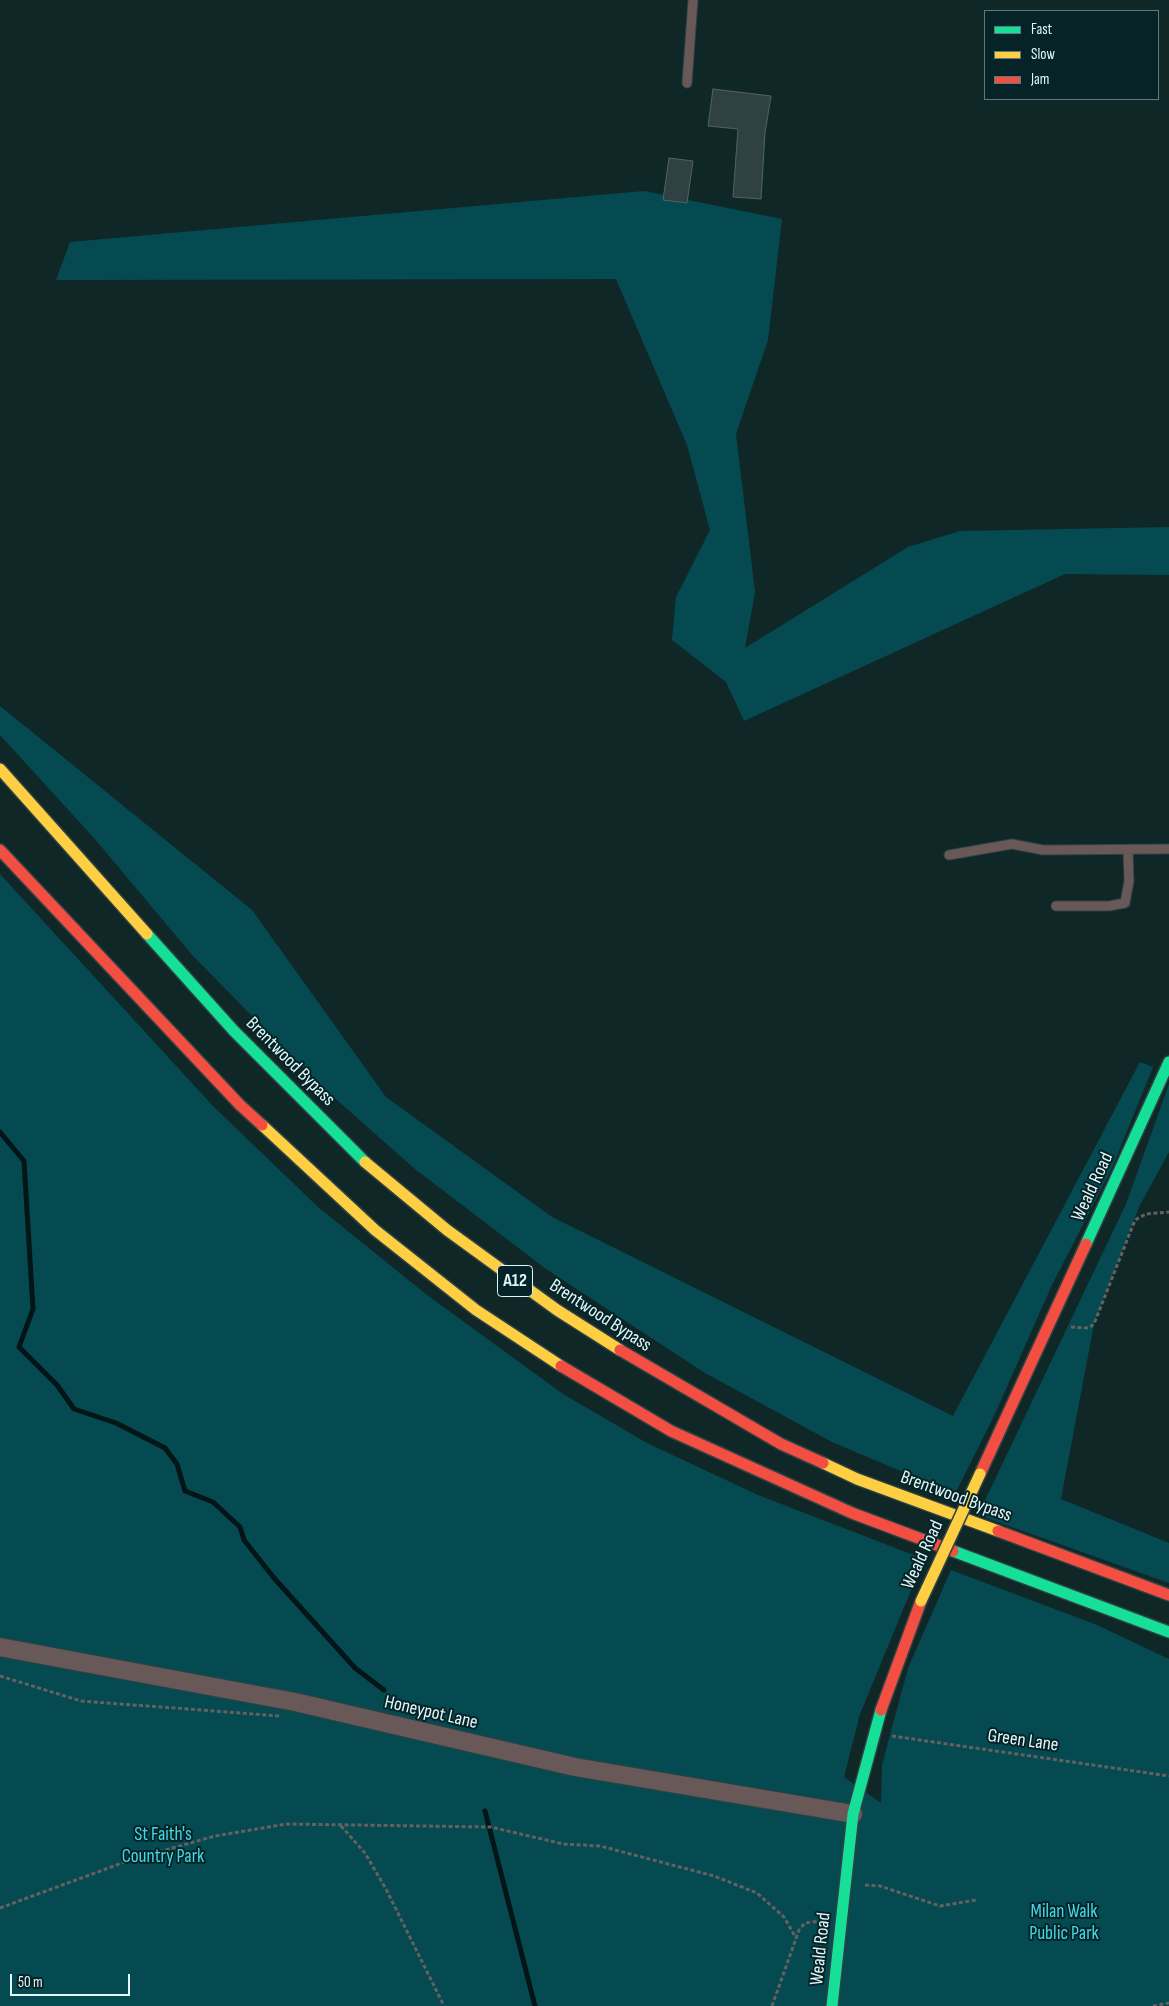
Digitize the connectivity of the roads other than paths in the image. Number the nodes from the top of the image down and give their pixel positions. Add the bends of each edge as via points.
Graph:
1 (693, 0) edge
2 (687, 83) dead end
3 (0, 769) edge
4 (1169, 849) edge
5 (0, 850) edge
6 (1128, 850) junction
7 (949, 855) dead end
8 (1056, 906) dead end
9 (1169, 1062) edge
10 (1169, 1595) edge
11 (1169, 1632) edge
12 (0, 1647) edge
13 (853, 1814) junction
14 (832, 2006) edge

1 - 2 lane
3 - 10 main road, Brentwood Bypass / A12 via 234,1031 366,1162 446,1230 556,1310 781,1444 857,1479
4 - 6 lane
5 - 11 main road, A12 via 215,1080 375,1230 476,1310 548,1358 671,1431 787,1485 852,1514
6 - 7 lane via 1043,850 1012,844
6 - 8 lane via 1124,903
9 - 13 main road, Weald Road, bridge via 921,1602 873,1734
12 - 13 street, Honeypot Lane via 295,1702 575,1767
13 - 14 main road, Weald Road

